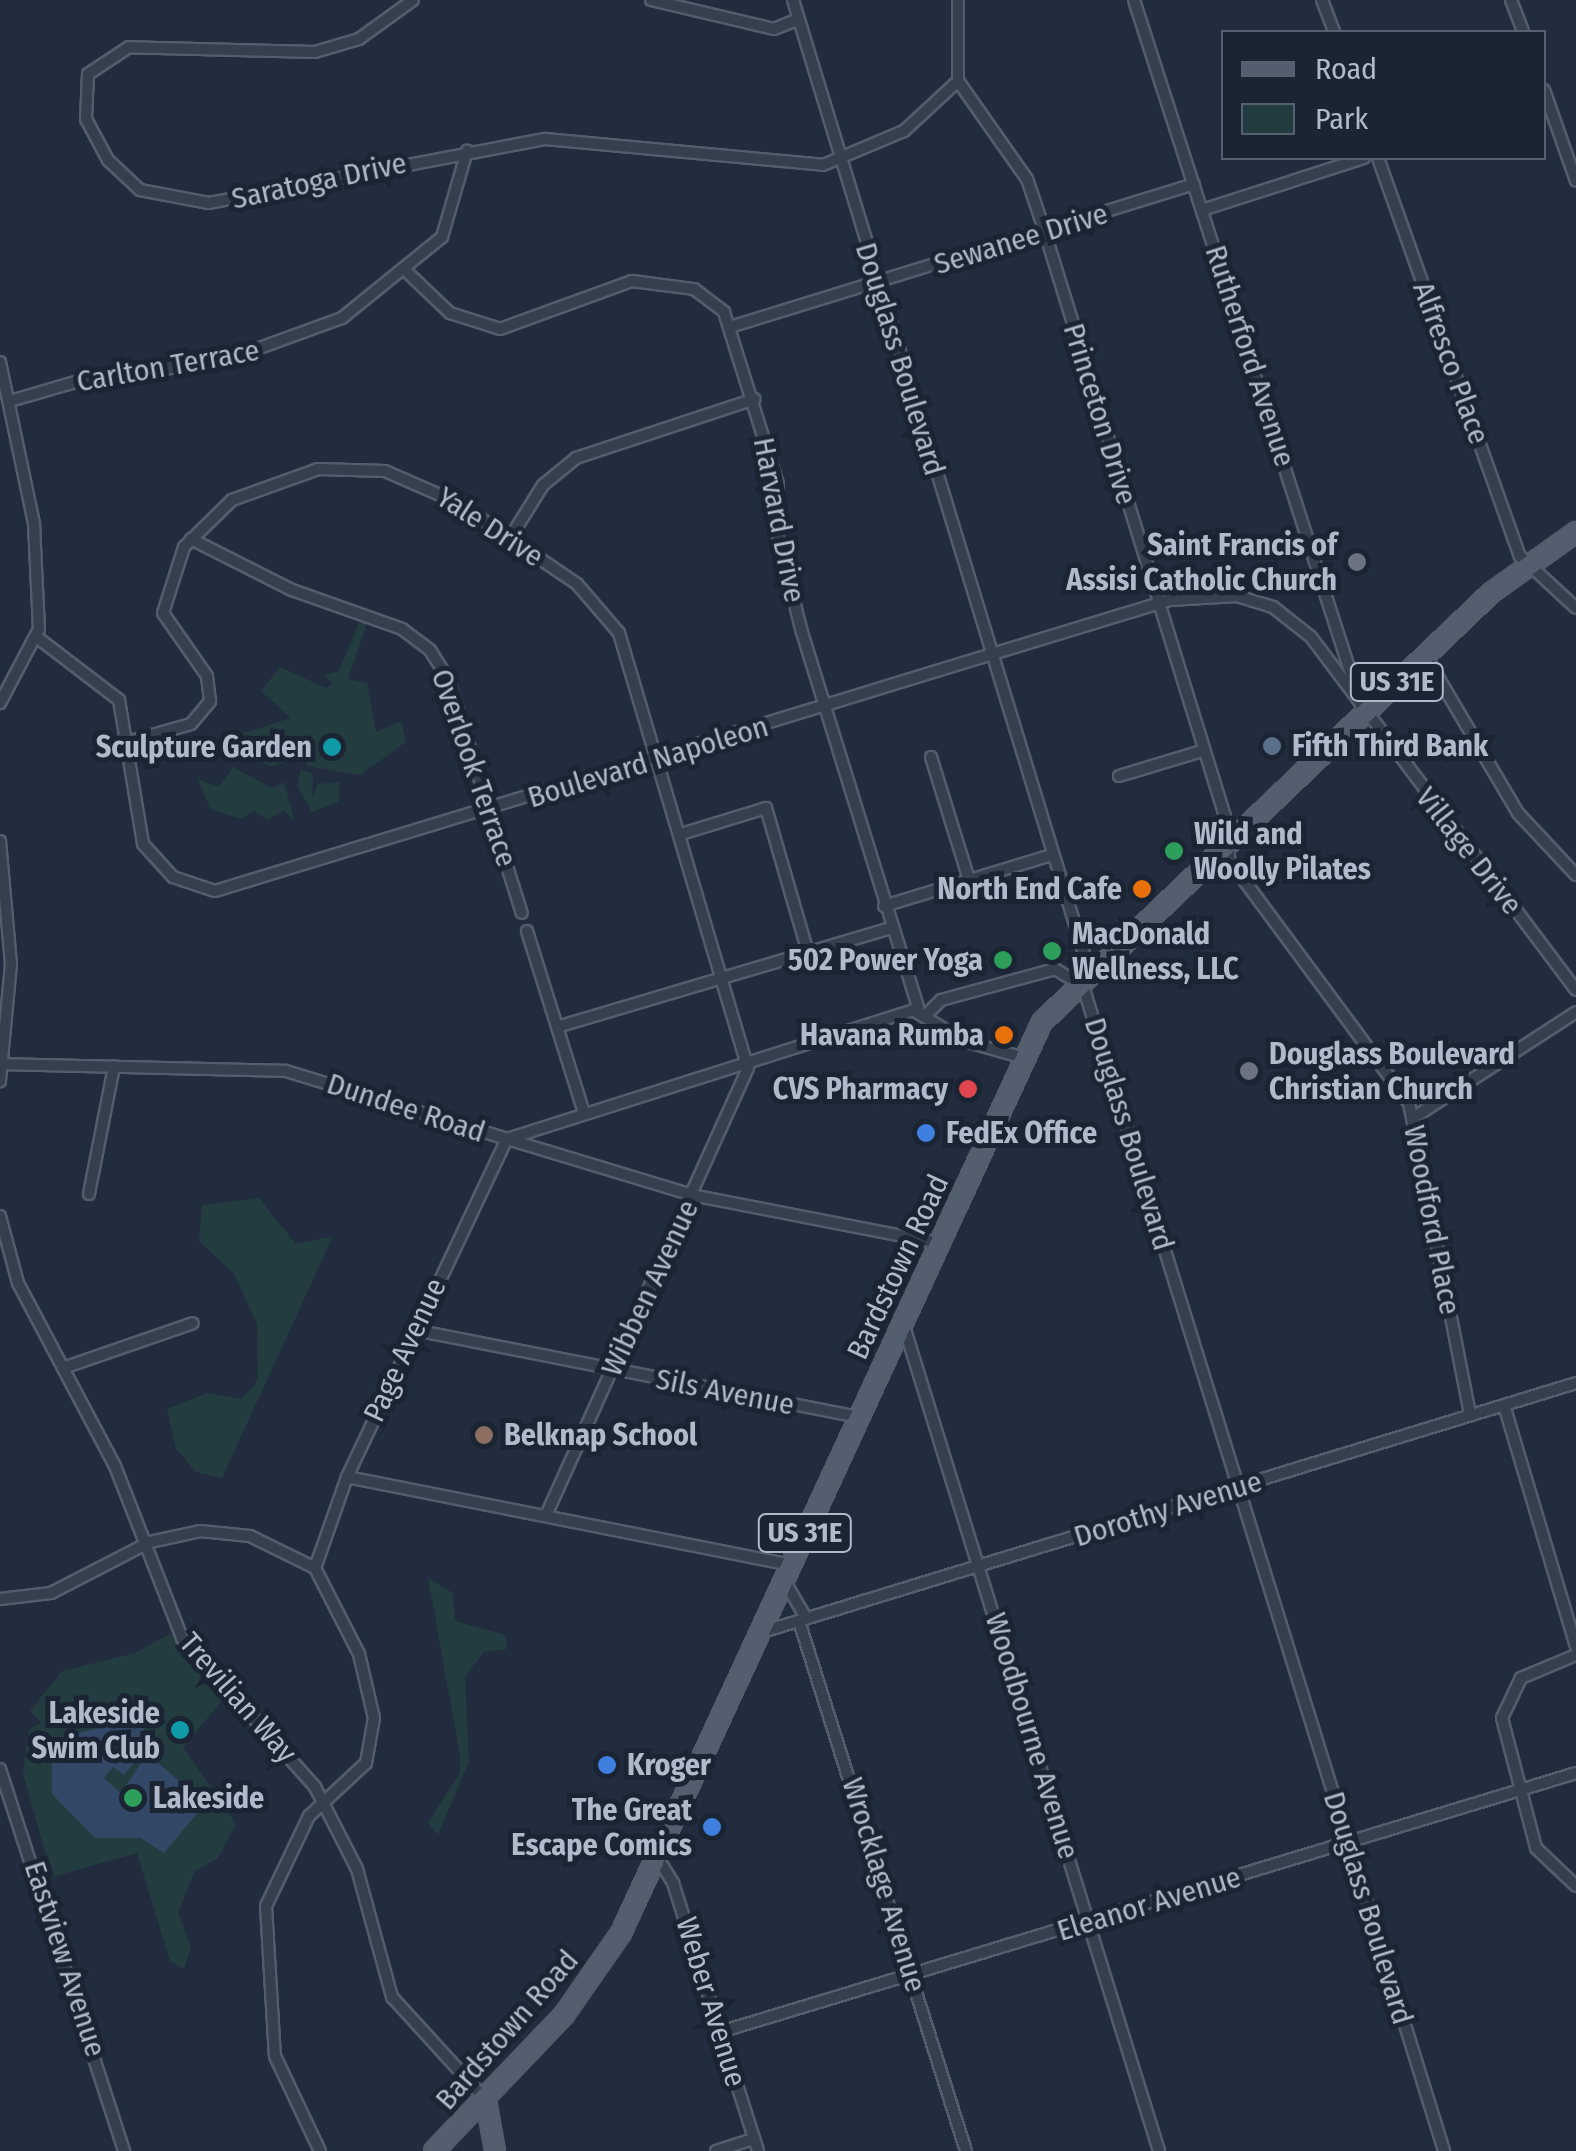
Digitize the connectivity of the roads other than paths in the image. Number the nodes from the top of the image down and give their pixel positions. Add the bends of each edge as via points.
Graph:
1 (414, 0) edge
2 (651, 0) edge
3 (793, 0) edge
4 (958, 0) edge
5 (1134, 0) edge
6 (1322, 0) edge
7 (1511, 0) edge
8 (796, 20) junction
9 (1333, 30) edge
10 (1522, 30) edge
11 (958, 82) junction
12 (1546, 96) edge
13 (466, 151) junction
14 (1358, 160) edge
15 (1379, 160) edge
16 (838, 161) junction
17 (1576, 182) edge
18 (1194, 184) junction
19 (1202, 210) junction
20 (1045, 232) junction
21 (408, 273) junction
22 (878, 284) junction
23 (733, 326) junction
24 (0, 362) edge
25 (754, 399) junction
26 (10, 401) junction
27 (1576, 532) edge
28 (510, 538) junction
29 (190, 539) junction
30 (1529, 564) junction
31 (1158, 605) junction
32 (1576, 608) edge
33 (38, 638) junction
34 (1425, 654) junction
35 (992, 655) junction
36 (0, 702) edge
37 (824, 708) junction
38 (1363, 712) junction
39 (131, 742) junction
40 (1202, 752) junction
41 (932, 757) dead end
42 (658, 758) junction
43 (1119, 776) dead end
44 (489, 810) junction
45 (681, 834) junction
46 (0, 841) edge
47 (1228, 843) junction
48 (1052, 855) junction
49 (1576, 875) edge
50 (969, 880) junction
51 (884, 906) junction
52 (522, 913) dead end
53 (891, 928) junction
54 (528, 932) dead end
55 (808, 953) junction
56 (724, 979) junction
57 (1083, 986) junction
58 (1576, 990) edge
59 (920, 1011) junction
60 (1576, 1012) edge
61 (560, 1026) junction
62 (748, 1058) junction
63 (1024, 1058) junction
64 (2, 1064) edge
65 (114, 1066) junction
66 (0, 1081) edge
67 (584, 1110) junction
68 (1413, 1118) junction
69 (507, 1139) junction
70 (89, 1194) dead end
71 (692, 1195) junction
72 (0, 1216) edge
73 (939, 1243) junction
74 (902, 1322) junction
75 (193, 1324) dead end
76 (415, 1330) junction
77 (66, 1367) junction
78 (613, 1369) junction
79 (1576, 1383) edge
80 (1504, 1405) junction
81 (1470, 1415) junction
82 (860, 1417) junction
83 (347, 1477) junction
84 (1238, 1487) junction
85 (546, 1516) junction
86 (142, 1545) junction
87 (979, 1567) junction
88 (315, 1568) junction
89 (787, 1573) junction
90 (0, 1599) edge
91 (802, 1620) junction
92 (759, 1633) junction
93 (1576, 1646) edge
94 (1576, 1655) edge
95 (0, 1769) edge
96 (1576, 1773) edge
97 (1518, 1790) junction
98 (326, 1804) junction
99 (1348, 1843) junction
100 (656, 1856) junction
101 (1576, 1886) edge
102 (1090, 1922) junction
103 (913, 1976) junction
104 (720, 2032) junction
105 (486, 2100) junction
106 (754, 2139) junction
107 (124, 2151) edge
108 (320, 2151) edge
109 (434, 2151) edge
110 (496, 2151) edge
111 (716, 2151) edge
112 (758, 2151) edge
113 (966, 2151) edge
114 (1159, 2151) edge
115 (1444, 2151) edge

1 - 13 street, Saratoga Drive via 359,39 315,52 130,47 88,74 86,119 121,174 174,202 268,198
2 - 8 street via 774,29
3 - 8 street, Douglass Boulevard
4 - 11 street
5 - 18 street, Rutherford Avenue
6 - 9 street
7 - 10 street
8 - 16 street, Douglass Boulevard
11 - 16 street, Saratoga Drive via 904,131
11 - 20 street, Princeton Drive via 1026,179
12 - 17 street
13 - 16 street, Saratoga Drive via 578,138 765,164
13 - 21 street, Carlton Terrace via 452,219
14 - 19 street
15 - 30 street, Alfresco Place
16 - 22 street, Douglass Boulevard
18 - 19 street, Rutherford Avenue
18 - 20 street, Sewanee Drive
19 - 38 street, Rutherford Avenue
20 - 22 street, Sewanee Drive
20 - 31 street, Princeton Drive
21 - 23 street via 450,313 480,327 518,327 604,288 660,281 703,294
21 - 26 street, Carlton Terrace via 342,318 265,350 89,378
22 - 23 street, Sewanee Drive
22 - 35 street, Douglass Boulevard
23 - 25 street, Harvard Drive
24 - 26 street
25 - 28 street via 576,458 543,486
25 - 37 street, Harvard Drive via 778,484 782,560
26 - 33 street via 34,524
27 - 30 main road, Bardstown Road / US 31E
28 - 29 street, Yale Drive via 406,477 340,466 250,490
28 - 42 street, Yale Drive via 606,611
29 - 39 street, Yale Drive via 168,576 164,614 207,676 210,701 190,724
29 - 44 street, Overlook Terrace via 421,641 448,678
30 - 32 street
30 - 34 main road, Bardstown Road / US 31E
31 - 35 street, Boulevard Napoleon
31 - 38 street, Boulevard Napoleon via 1214,593 1273,608 1312,637
31 - 40 street, Princeton Drive
33 - 36 street
33 - 39 street, Boulevard Napoleon via 104,682
34 - 38 main road, Bardstown Road / US 31E
34 - 49 street via 1518,813
35 - 37 street, Boulevard Napoleon
35 - 48 street, Douglass Boulevard
37 - 42 street, Boulevard Napoleon
37 - 51 street, Harvard Drive
38 - 47 main road, Bardstown Road / US 31E
38 - 58 street, Village Drive
39 - 44 street, Boulevard Napoleon via 143,844 173,877 204,890 236,888
40 - 43 street
40 - 47 street, Princeton Drive
41 - 50 street
42 - 44 street, Boulevard Napoleon
42 - 45 street, Yale Drive
44 - 52 street, Overlook Terrace
45 - 55 street via 766,808
45 - 56 street, Yale Drive
46 - 64 street via 12,964
47 - 57 main road, Bardstown Road / US 31E
47 - 68 street, Woodford Place via 1229,860
48 - 50 street
48 - 57 street, Douglass Boulevard via 1084,954
50 - 51 street
51 - 53 street, Harvard Drive
53 - 55 street
53 - 59 street, Harvard Drive
54 - 61 street
55 - 56 street
56 - 61 street
56 - 62 street, Yale Drive
57 - 59 street, Dundee Road via 1056,969
57 - 63 main road, Bardstown Road / US 31E via 1042,1022
57 - 84 street, Douglass Boulevard
59 - 62 street, Dundee Road
59 - 63 street via 964,1041
60 - 68 street
61 - 67 street
62 - 67 street, Dundee Road
62 - 71 street, Wibben Avenue
63 - 73 main road, Bardstown Road / US 31E
64 - 65 street, Dundee Road
64 - 66 street
65 - 69 street, Dundee Road via 286,1071
65 - 70 street
67 - 69 street, Dundee Road
68 - 81 street, Woodford Place
69 - 71 street
69 - 76 street, Page Avenue
71 - 73 street
71 - 78 street, Wibben Avenue
72 - 77 street, Trevilian Way via 18,1283
73 - 74 main road, Bardstown Road / US 31E
74 - 82 main road, Bardstown Road / US 31E
74 - 87 street, Woodbourne Avenue
75 - 77 street
76 - 78 street, Sils Avenue
76 - 83 street, Page Avenue
77 - 86 street, Trevilian Way
78 - 82 street, Sils Avenue
78 - 85 street, Wibben Avenue
79 - 80 street, Dorothy Avenue
80 - 81 street, Dorothy Avenue
80 - 93 street
81 - 84 street, Dorothy Avenue
82 - 89 main road, Bardstown Road / US 31E
83 - 85 street
83 - 88 street, Page Avenue
84 - 87 street, Dorothy Avenue
84 - 99 street, Douglass Boulevard
85 - 89 street
86 - 88 street via 232,1532
86 - 90 street via 50,1593
86 - 98 street, Trevilian Way via 182,1638
87 - 91 street, Dorothy Avenue
87 - 102 street, Woodbourne Avenue
88 - 98 street via 359,1654 374,1718 366,1763
89 - 91 street, Wrocklage Avenue
89 - 92 main road, Bardstown Road / US 31E
91 - 92 street, Dorothy Avenue
91 - 103 street, Wrocklage Avenue
92 - 100 main road, Bardstown Road / US 31E
94 - 97 street via 1536,1667 1506,1699 1502,1731
95 - 107 street, Eastview Avenue
96 - 97 street, Eleanor Avenue
97 - 99 street, Eleanor Avenue
97 - 101 street via 1541,1858
98 - 105 street, Trevilian Way via 357,1869 392,1997
98 - 108 street via 278,1868 264,1925 275,2056
99 - 102 street, Eleanor Avenue
99 - 115 street, Douglass Boulevard
100 - 104 street, Weber Avenue via 673,1882
100 - 105 main road, Bardstown Road / US 31E via 600,1969
102 - 103 street, Eleanor Avenue
102 - 114 street, Woodbourne Avenue
103 - 104 street, Eleanor Avenue
103 - 113 street, Wrocklage Avenue
104 - 106 street, Weber Avenue
105 - 109 main road, Bardstown Road / US 31E
105 - 110 main road
106 - 111 street
106 - 112 street, Weber Avenue

